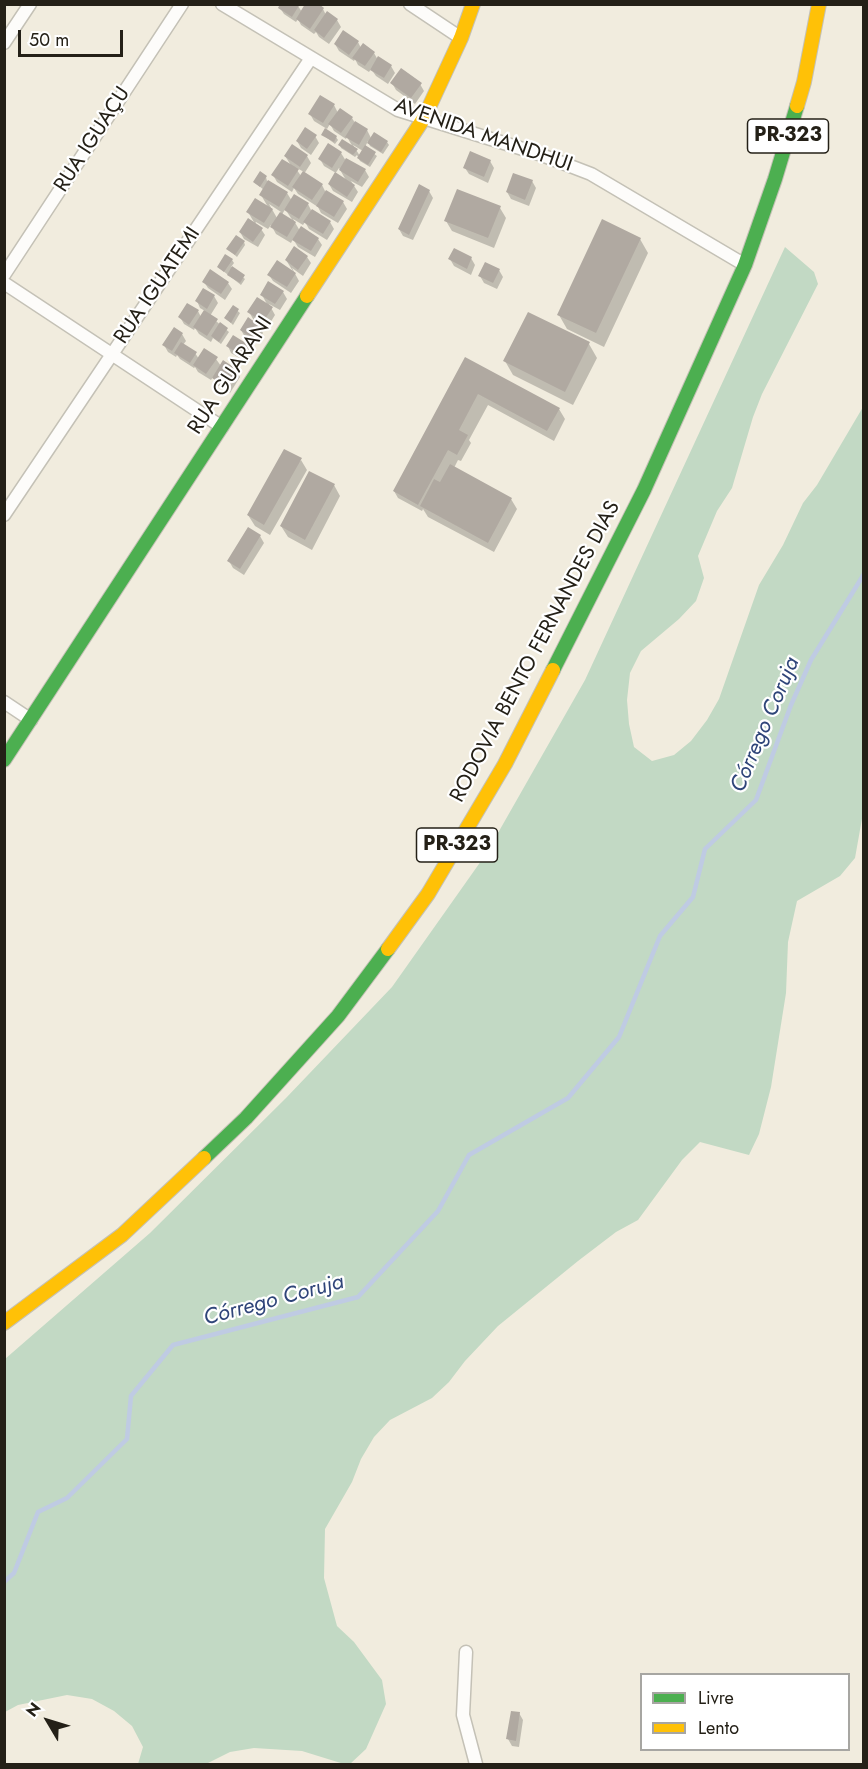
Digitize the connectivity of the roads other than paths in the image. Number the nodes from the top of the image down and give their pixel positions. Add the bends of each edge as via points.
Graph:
1 (30, 4) edge
2 (182, 4) edge
3 (222, 4) edge
4 (410, 4) edge
5 (473, 4) edge
6 (819, 4) edge
7 (461, 38) junction
8 (4, 43) edge
9 (311, 58) junction
10 (424, 118) junction
11 (745, 266) junction
12 (4, 275) edge
13 (4, 283) edge
14 (112, 354) junction
15 (222, 427) junction
16 (4, 515) edge
17 (4, 702) edge
18 (31, 720) junction
19 (4, 760) edge
20 (17, 1314) junction
21 (4, 1323) edge
22 (4, 1329) edge
23 (466, 1652) dead end
24 (476, 1764) edge

1 - 8 street
2 - 12 street, RUA IGUAÇU
3 - 9 street, AVENIDA MANDHUI
4 - 7 street
5 - 7 main road, RUA GUARANI
6 - 11 main road, RODOVIA BENTO FERNANDES DIAS / PR-323 via 804,82
7 - 10 main road, RUA GUARANI
9 - 10 street, AVENIDA MANDHUI via 398,110
9 - 14 street, RUA IGUATEMI
10 - 11 street, AVENIDA MANDHUI via 591,174
10 - 15 main road, RUA GUARANI
11 - 20 main road, RODOVIA BENTO FERNANDES DIAS / PR-323 via 644,490 506,764 429,894 338,1016 246,1118 122,1234
13 - 14 street
14 - 15 street
14 - 16 street, RUA IGUATEMI
15 - 18 main road, RUA GUARANI
17 - 18 street
18 - 19 main road, RUA GUARANI
20 - 21 main road, RODOVIA BENTO FERNANDES DIAS / PR-323
20 - 22 main road, RODOVIA BENTO FERNANDES DIAS / PR-323
23 - 24 street via 463,1715

